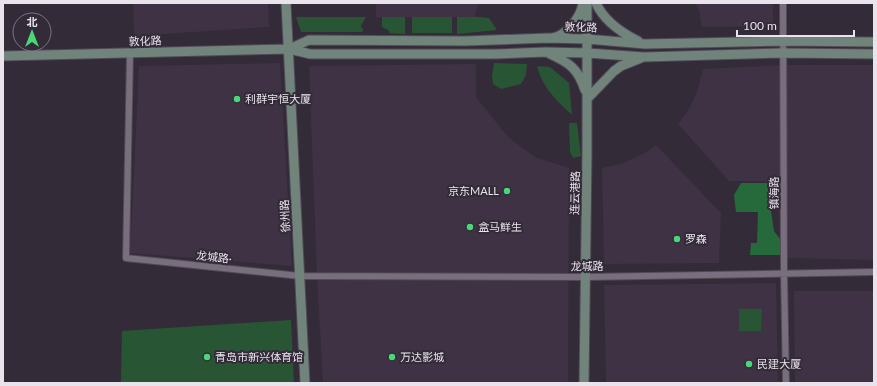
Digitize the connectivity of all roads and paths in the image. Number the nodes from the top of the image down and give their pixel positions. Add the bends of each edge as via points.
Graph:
1 (286, 3) edge
2 (583, 3) edge
3 (587, 3) edge
4 (596, 3) edge
5 (783, 3) edge
6 (548, 38) junction
7 (588, 39) junction
8 (783, 41) junction
9 (874, 42) edge
10 (645, 44) junction
11 (288, 49) junction
12 (546, 52) junction
13 (130, 53) junction
14 (587, 53) junction
15 (783, 53) junction
16 (874, 54) edge
17 (3, 56) edge
18 (644, 57) junction
19 (587, 99) junction
20 (874, 272) edge
21 (784, 274) junction
22 (300, 276) junction
23 (586, 277) junction
24 (305, 383) edge
25 (584, 383) edge
26 (786, 383) edge

1 - 11 main road, 徐州路
2 - 6 main road via 582,11 571,26 559,36
3 - 7 main road, 连云港路
4 - 10 main road via 613,26
5 - 8 street, 镇海路
6 - 7 main road, 敦化路
6 - 11 main road, 敦化路 via 465,41 309,40
7 - 10 main road, 敦化路
7 - 14 main road, 连云港路
8 - 9 main road, 敦化路
8 - 10 main road, 敦化路
8 - 15 street, 镇海路
11 - 12 main road, 敦化路 via 310,54
11 - 13 main road, 敦化路
11 - 22 main road, 徐州路
12 - 14 main road, 敦化路
12 - 19 main road via 574,68
13 - 17 main road, 敦化路
13 - 22 street, 龙城路· via 126,258
14 - 18 main road, 敦化路
14 - 19 main road, 连云港路
15 - 16 main road, 敦化路
15 - 18 main road, 敦化路
15 - 21 street, 镇海路
18 - 19 main road via 614,71
19 - 23 main road, 连云港路
20 - 21 street, 龙城路
21 - 23 street, 龙城路
21 - 26 street, 镇海路
22 - 23 street, 龙城路
22 - 24 main road, 徐州路
23 - 25 main road, 连云港路

